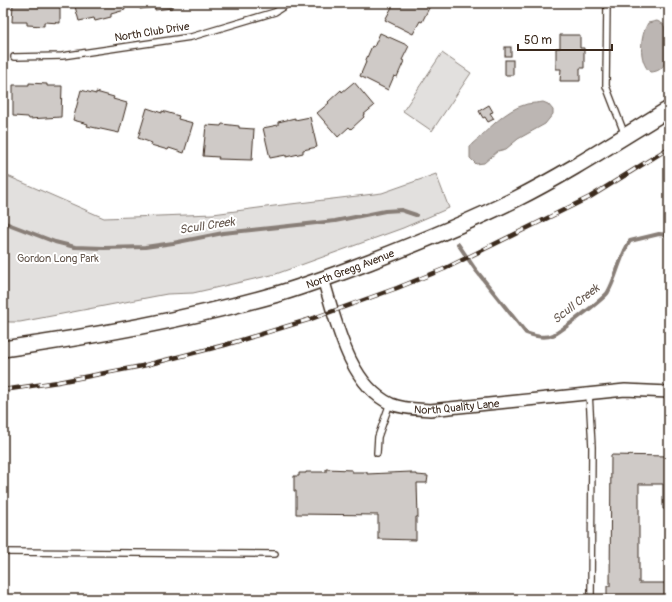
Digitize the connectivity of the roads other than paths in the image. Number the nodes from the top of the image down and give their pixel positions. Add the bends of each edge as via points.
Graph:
1 (289, 3) edge
2 (607, 3) edge
3 (14, 57) dead end
4 (669, 109) edge
5 (625, 136) junction
6 (323, 279) junction
7 (3, 349) edge
8 (669, 392) edge
9 (589, 393) junction
10 (390, 403) junction
11 (377, 453) dead end
12 (3, 552) edge
13 (275, 554) dead end
14 (591, 599) edge

1 - 3 lane, North Club Drive via 275,12 191,37 62,56
2 - 5 lane via 606,86
4 - 5 main road, North Gregg Avenue
5 - 6 main road, North Gregg Avenue via 514,200 411,246
6 - 7 main road, North Gregg Avenue via 280,293 114,332
6 - 10 street, North Quality Lane via 350,362 360,378
8 - 9 street, North Quality Lane via 625,390
9 - 10 street, North Quality Lane via 430,410 406,409
9 - 14 lane via 592,447
10 - 11 lane via 378,437
12 - 13 lane

